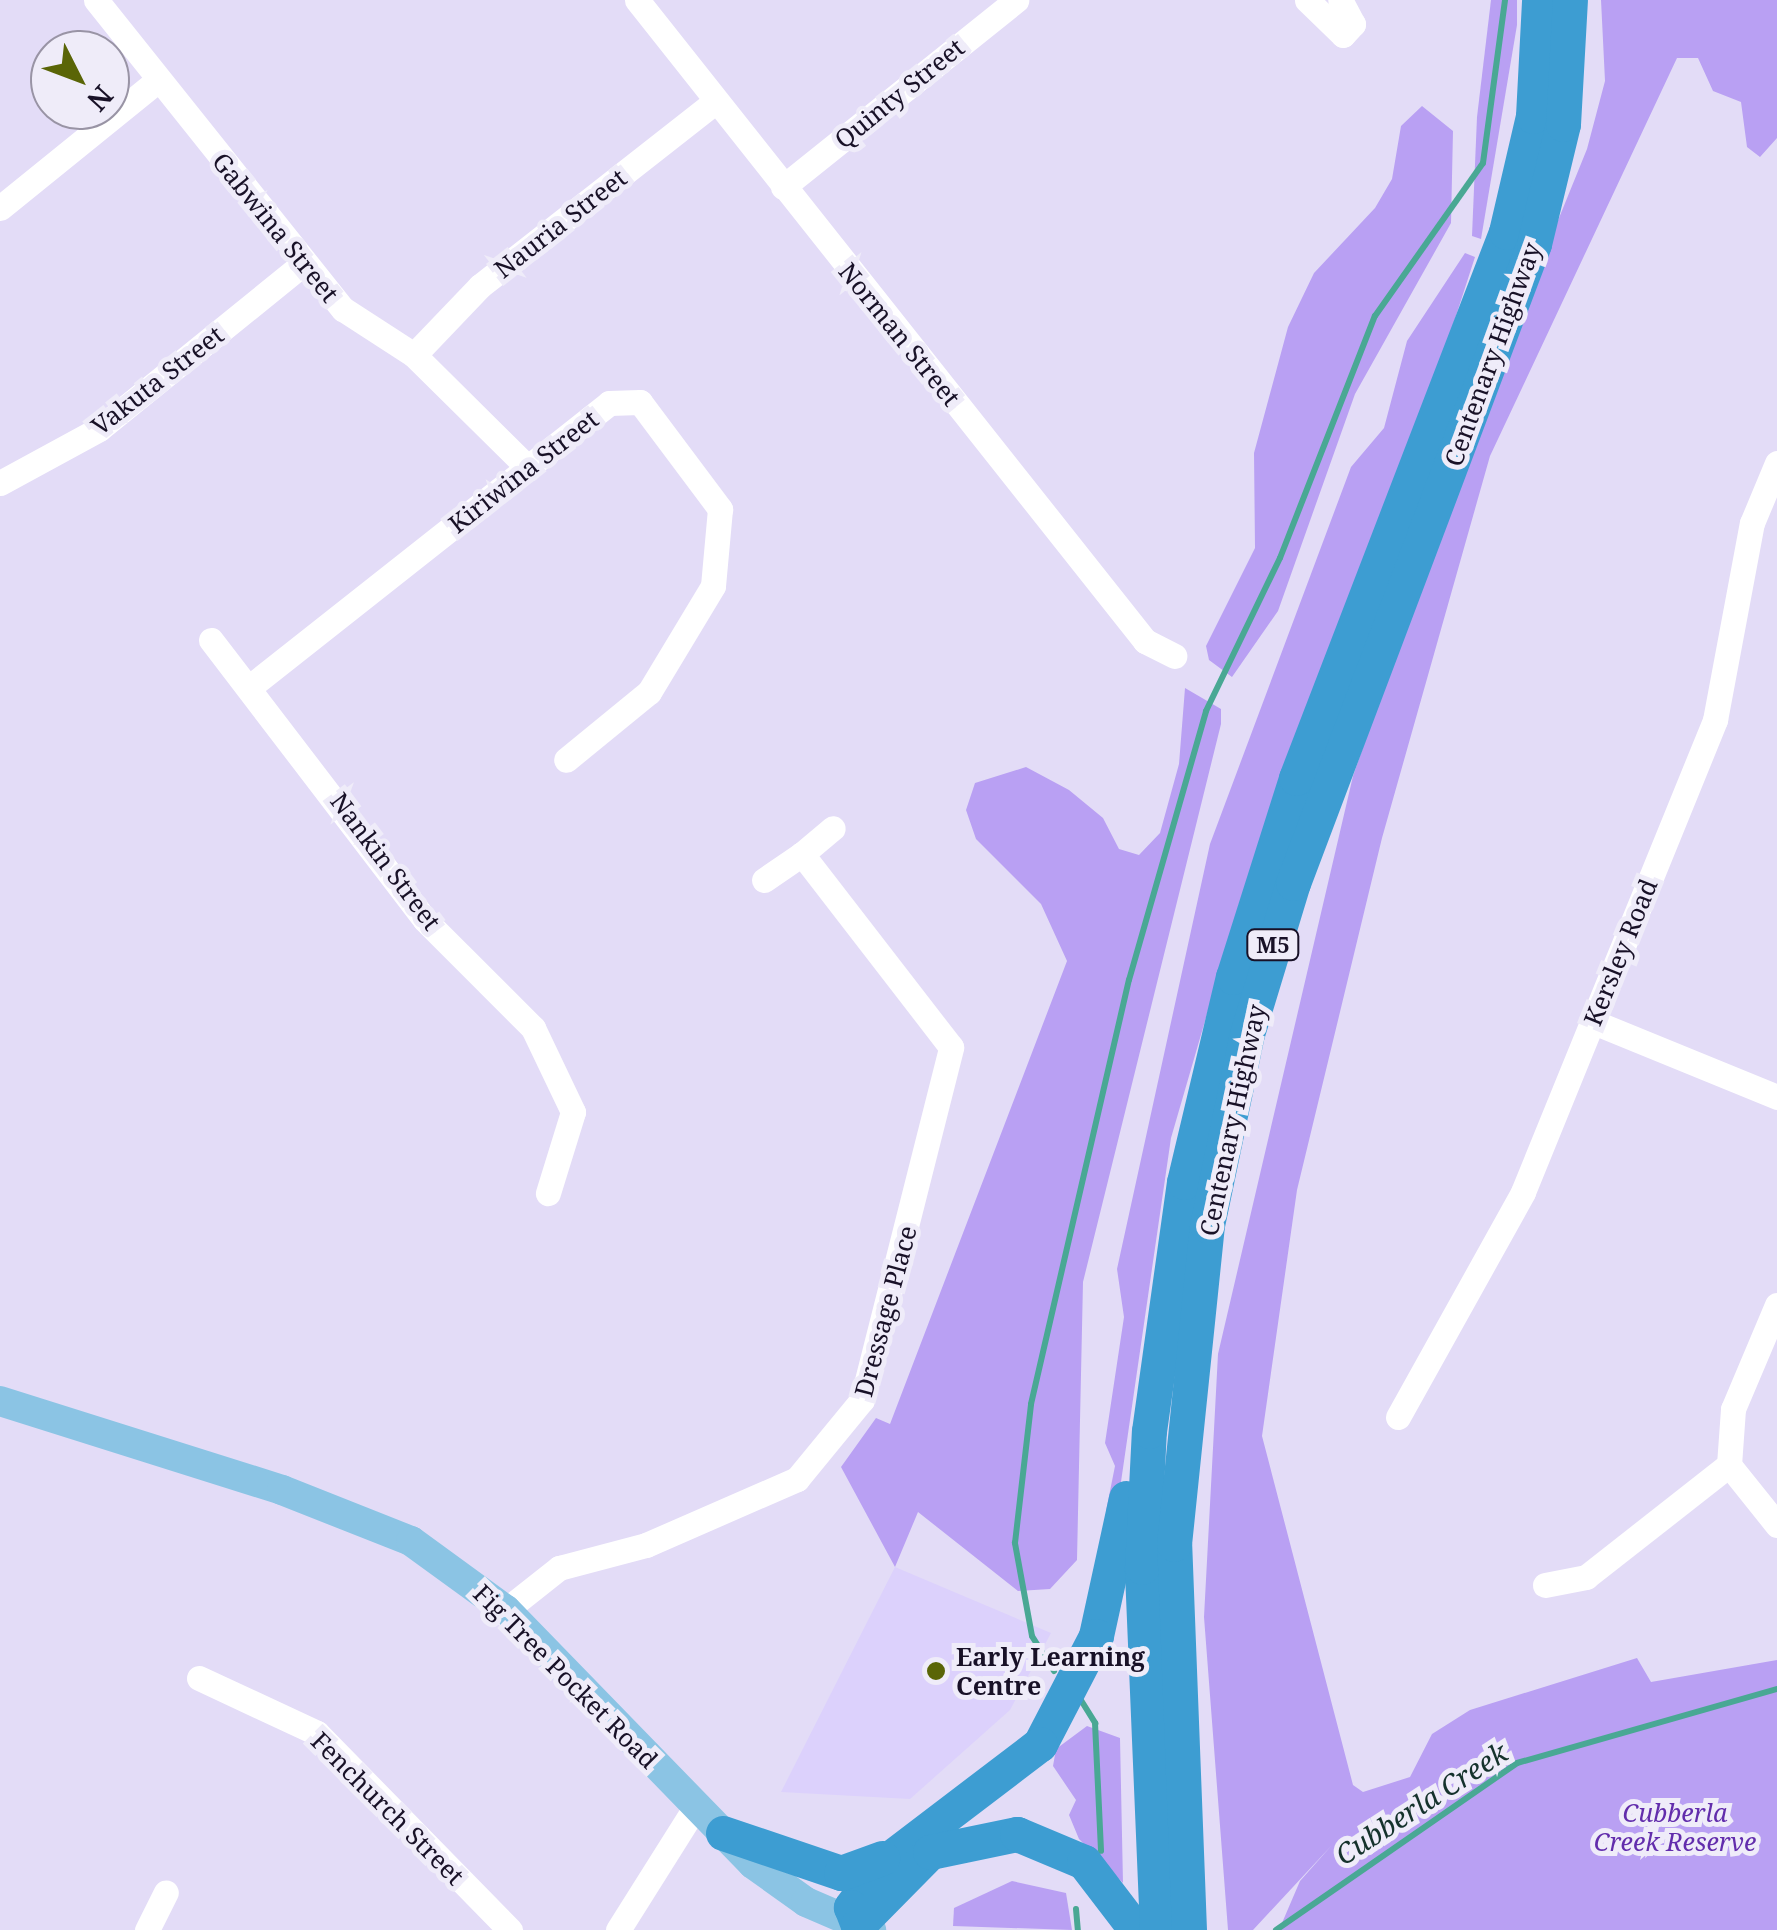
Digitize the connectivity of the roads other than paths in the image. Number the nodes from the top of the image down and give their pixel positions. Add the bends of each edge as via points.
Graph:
1 (96, 0) edge
2 (637, 0) edge
3 (1016, 0) edge
4 (1307, 0) edge
5 (1340, 0) edge
6 (1540, 0) edge
7 (1570, 0) edge
8 (158, 80) junction
9 (716, 102) junction
10 (783, 186) junction
11 (0, 208) edge
12 (304, 263) junction
13 (414, 355) junction
14 (1777, 463) edge
15 (527, 467) junction
16 (0, 483) edge
17 (211, 640) dead end
18 (1174, 656) dead end
19 (251, 686) junction
20 (566, 760) dead end
21 (833, 828) dead end
22 (802, 854) junction
23 (764, 880) dead end
24 (1591, 1021) junction
25 (1777, 1097) edge
26 (548, 1193) dead end
27 (1777, 1305) edge
28 (0, 1402) edge
29 (1398, 1417) dead end
30 (1149, 1431) junction
31 (1729, 1466) junction
32 (1777, 1525) edge
33 (1545, 1585) dead end
34 (506, 1610) junction
35 (200, 1678) dead end
36 (696, 1806) junction
37 (723, 1834) junction
38 (908, 1844) junction
39 (166, 1892) dead end
40 (864, 1927) edge
41 (147, 1930) edge
42 (510, 1930) edge
43 (618, 1930) edge
44 (1136, 1930) edge
45 (1157, 1930) edge
46 (1189, 1930) edge

1 - 8 street, Gabwina Street
2 - 9 street, Norman Street
3 - 10 street, Quinty Street
4 - 5 street via 1343,35 1353,24
6 - 30 highway, Centenary Highway / M5 via 1533,116 1506,232 1296,778 1233,977 1184,1182
7 - 46 highway, Centenary Highway / M5 via 1563,124 1534,244 1293,882 1214,1189 1190,1341 1174,1544
8 - 11 street
8 - 12 street, Gabwina Street
9 - 10 street, Norman Street
9 - 13 street, Nauria Street via 480,286
10 - 18 street, Norman Street via 1145,641
12 - 13 street, Gabwina Street via 343,309
12 - 16 street, Vakuta Street via 99,429
13 - 15 street, Gabwina Street
14 - 24 street, Kersley Road via 1752,523 1716,720
15 - 19 street, Kiriwina Street
15 - 20 street, Kiriwina Street via 608,402 640,402 720,509 705,607 679,634 649,692
17 - 19 street, Nankin Street
19 - 26 street, Nankin Street via 425,920 534,1028 573,1112
21 - 22 street
22 - 23 street
22 - 34 street, Dressage Place via 951,1047 862,1400 797,1479 646,1545 560,1568
24 - 25 street
24 - 29 street, Kersley Road via 1523,1192
27 - 31 street via 1733,1409
28 - 34 main road, Fig Tree Pocket Road via 282,1490 411,1541
30 - 38 highway via 1129,1473 1100,1623 1063,1708 1013,1772
30 - 45 highway, Centenary Highway / M5 via 1141,1693
31 - 32 street
31 - 33 street via 1586,1577
34 - 36 main road, Fig Tree Pocket Road
35 - 42 street, Fenchurch Street via 317,1733
36 - 37 main road, Fig Tree Pocket Road
36 - 43 street
37 - 38 highway via 841,1873
37 - 40 main road, Fig Tree Pocket Road via 787,1892
38 - 40 highway via 856,1893
39 - 41 street
40 - 44 highway via 930,1852 1017,1834 1084,1862

